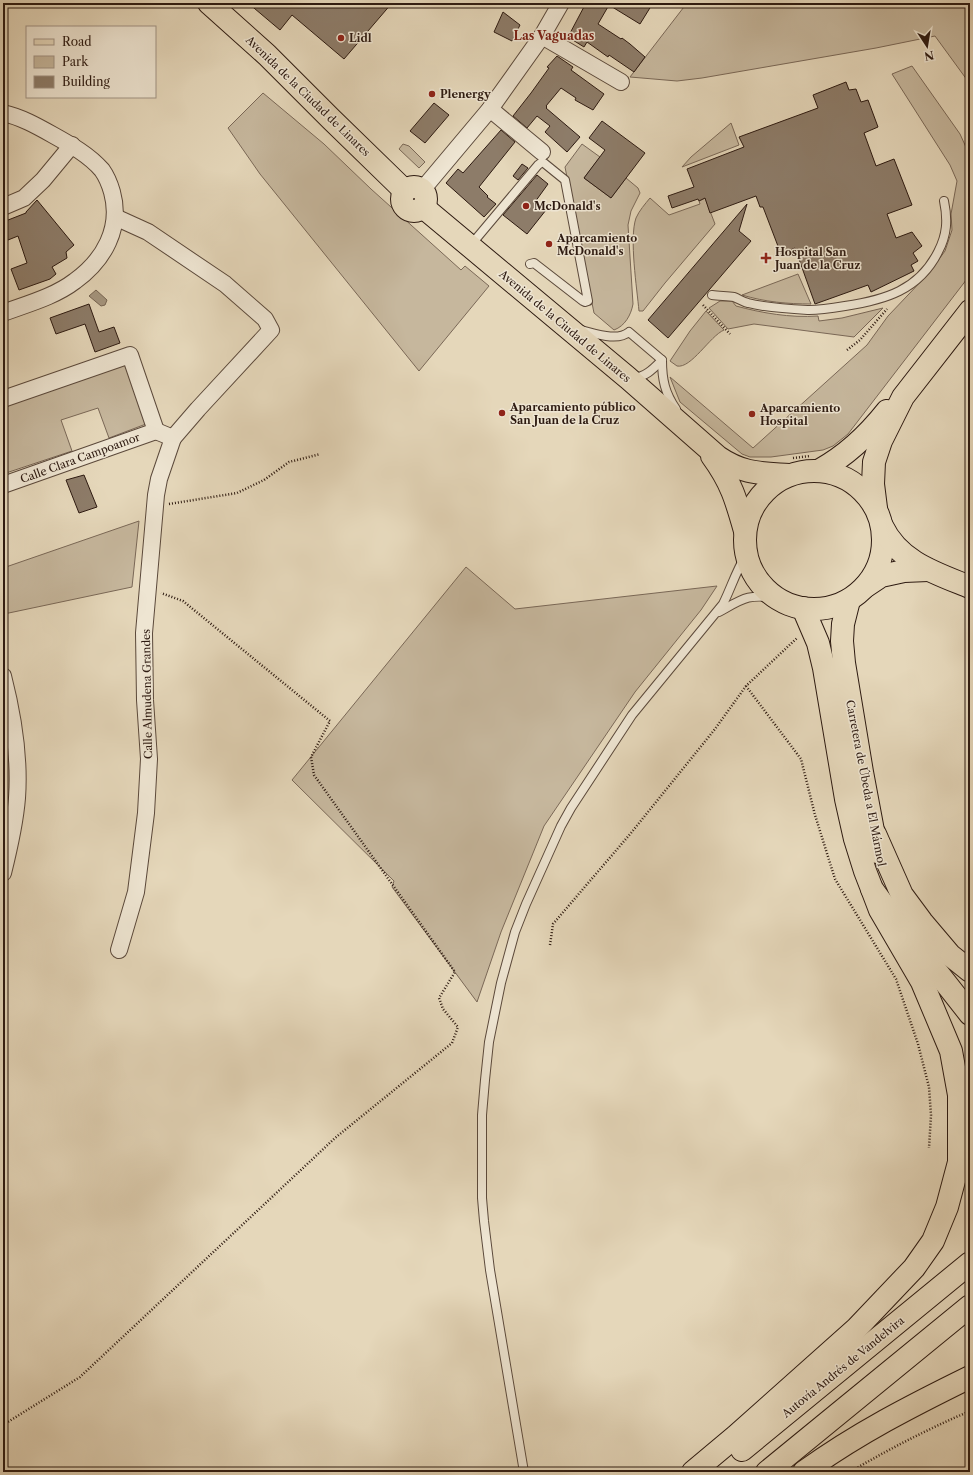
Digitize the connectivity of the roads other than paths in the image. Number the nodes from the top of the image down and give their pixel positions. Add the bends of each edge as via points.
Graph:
1 (209, 3) edge
2 (561, 3) edge
3 (542, 36) junction
4 (621, 82) dead end
5 (490, 109) junction
6 (3, 113) edge
7 (72, 145) junction
8 (542, 152) dead end
9 (417, 196) junction
10 (944, 202) dead end
11 (3, 207) edge
12 (115, 217) junction
13 (470, 246) junction
14 (530, 264) dead end
15 (712, 295) dead end
16 (970, 311) edge
17 (3, 313) edge
18 (566, 328) junction
19 (662, 360) junction
20 (628, 378) junction
21 (903, 397) junction
22 (3, 399) edge
23 (156, 431) junction
24 (173, 438) junction
25 (701, 443) junction
26 (817, 463) junction
27 (787, 467) junction
28 (3, 485) edge
29 (879, 517) junction
30 (745, 530) junction
31 (746, 556) junction
32 (928, 570) junction
33 (970, 587) edge
34 (857, 593) junction
35 (777, 598) junction
36 (713, 616) junction
37 (807, 617) junction
38 (3, 676) edge
39 (875, 834) junction
40 (3, 873) edge
41 (872, 889) junction
42 (120, 950) dead end
43 (926, 958) junction
44 (970, 971) edge
45 (970, 1014) edge
46 (970, 1263) edge
47 (970, 1306) edge
48 (970, 1377) edge
49 (524, 1472) edge
50 (693, 1472) edge
51 (717, 1472) edge
52 (767, 1472) edge
53 (804, 1472) edge

1 - 9 main road, Avenida de la Ciudad de Linares via 267,55 331,120
2 - 3 street
3 - 4 street
3 - 5 street
5 - 8 street
5 - 9 street
6 - 7 street via 27,121
7 - 11 street via 24,198
7 - 12 street via 105,175 113,197
9 - 13 main road, Avenida de la Ciudad de Linares
10 - 15 lane via 947,213 943,242 929,268 919,278 895,293 868,302 811,310 772,307 748,303 733,297
12 - 17 street via 111,235 100,256 76,281 47,297
12 - 24 street, Calle Almudena Grandes via 148,232 225,284 266,319 271,330
13 - 14 lane via 542,162 565,180 588,301 583,301 534,263
13 - 18 main road, Avenida de la Ciudad de Linares
16 - 21 main road
18 - 19 lane via 612,336 625,335 628,332
18 - 20 main road, Avenida de la Ciudad de Linares
19 - 20 lane via 639,378
19 - 25 lane via 663,379 669,398
20 - 25 main road, Avenida de la Ciudad de Linares
21 - 26 main road via 892,405 853,448 836,461
21 - 29 main road, Carretera de Úbeda a El Mármol via 881,441 874,462 873,484
22 - 23 street via 130,355
23 - 24 street
23 - 28 street, Calle Clara Campoamor
24 - 42 street, Calle Almudena Grandes via 159,479 144,633 149,759 146,813 136,892
25 - 27 main road, Avenida de la Ciudad de Linares via 730,466 743,470 756,473
25 - 30 main road, Avenida de la Ciudad de Linares via 728,479
26 - 27 main road via 809,470
26 - 29 main road via 861,488
27 - 30 main road via 756,501
29 - 32 main road via 888,538 898,550
29 - 34 main road, Carretera de Úbeda a El Mármol via 884,542 881,559 874,574
30 - 31 main road
31 - 35 main road via 755,577
31 - 36 lane via 738,568 723,604
32 - 33 main road
32 - 34 main road via 904,571 881,576
34 - 37 main road via 838,605 815,609
34 - 39 main road, Carretera de Úbeda a El Mármol via 843,624 842,641 862,772
35 - 36 lane via 747,598
35 - 37 main road
36 - 49 lane via 632,716 571,808 523,911 501,983 489,1042 485,1080 482,1115 482,1198 490,1270
37 - 41 main road via 818,643 824,668 852,826
38 - 40 street via 13,720 17,786
39 - 43 main road, Carretera de Úbeda a El Mármol via 879,864 892,895
39 - 44 main road via 902,896 950,955
41 - 43 main road, Carretera de Úbeda a El Mármol
41 - 50 main road via 880,910 922,982 951,1051 959,1094 959,1162 947,1207 933,1241 914,1268 856,1329
43 - 45 main road, Carretera de Úbeda a El Mármol
46 - 51 main road, Autovía Andrés de Vandelvira
47 - 52 main road
48 - 53 main road via 874,1427

